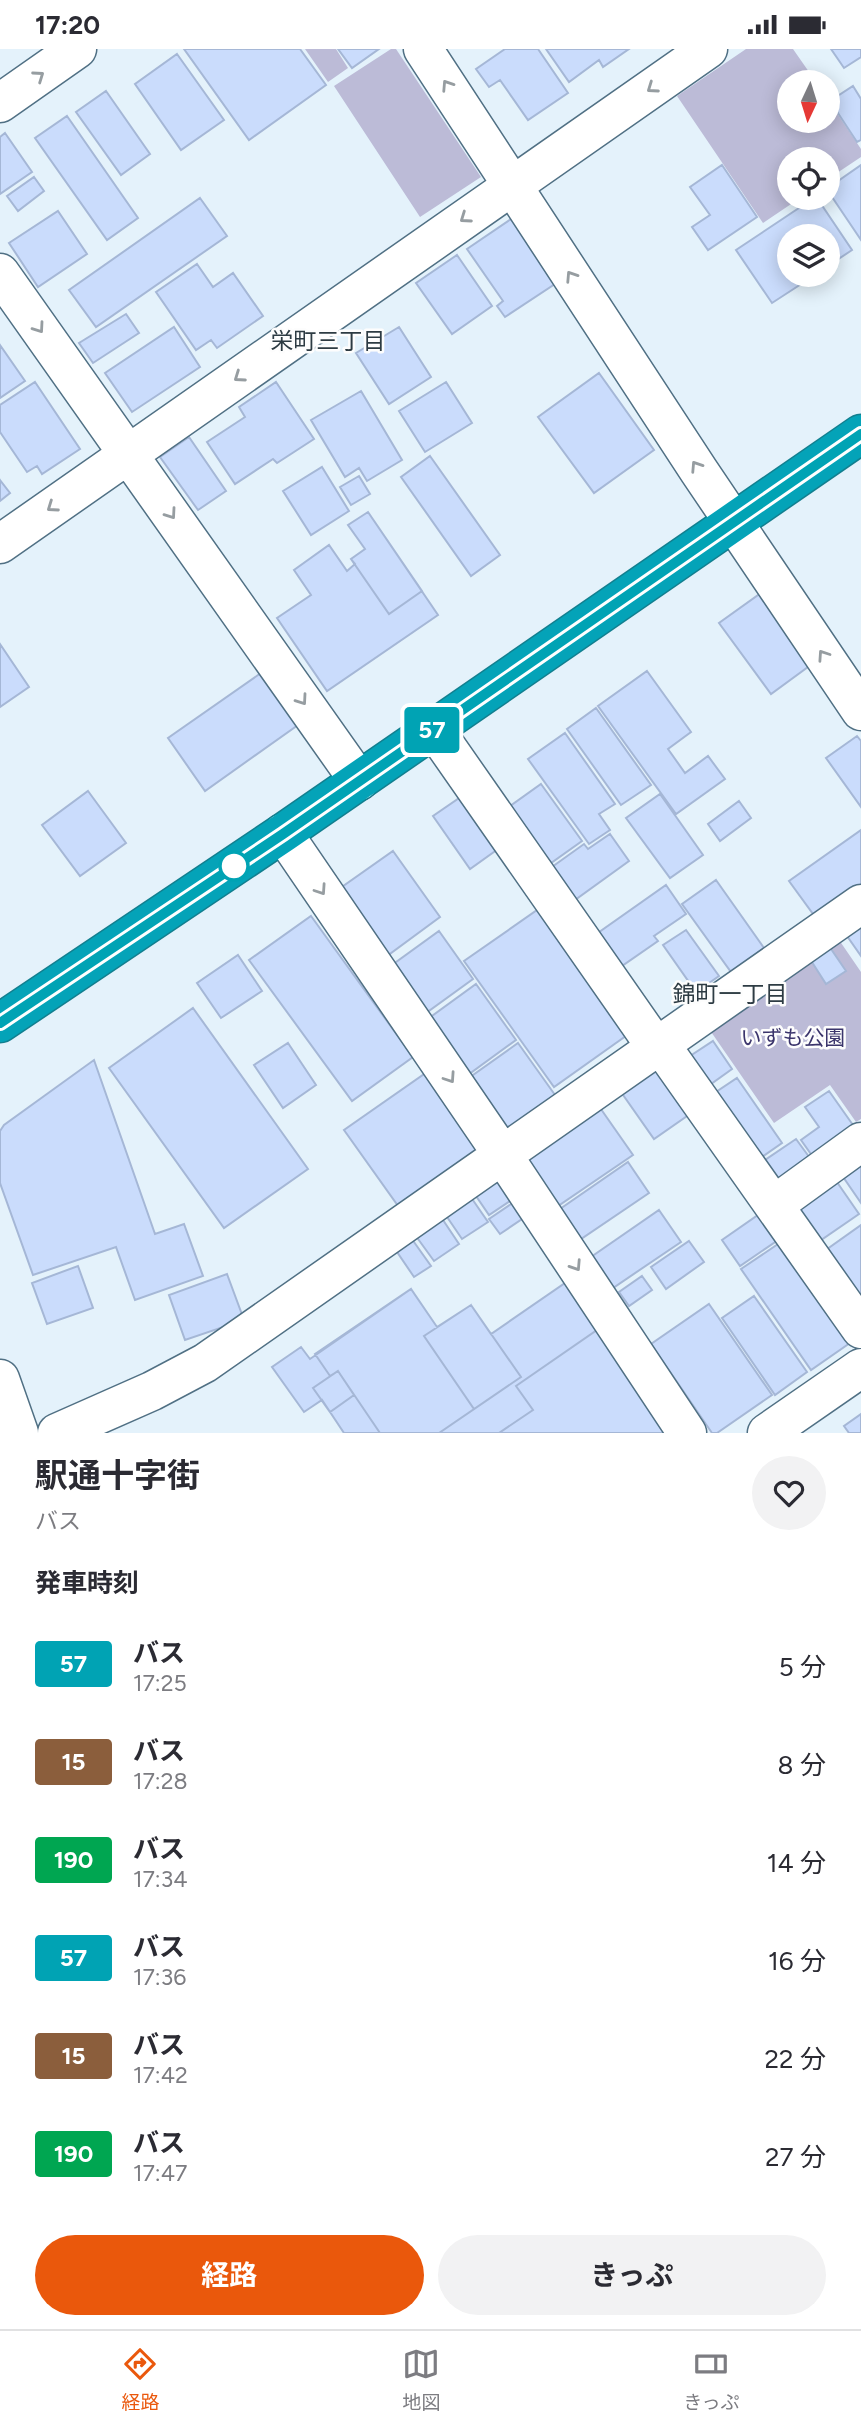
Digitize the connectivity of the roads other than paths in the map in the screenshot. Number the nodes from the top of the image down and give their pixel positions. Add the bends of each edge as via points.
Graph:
1 (77, 49) edge
2 (423, 49) edge
3 (708, 49) edge
4 (0, 103) edge
5 (513, 185) junction
6 (0, 273) edge
7 (861, 434) edge
8 (128, 454) junction
9 (733, 522) junction
10 (0, 544) edge
11 (861, 711) edge
12 (434, 729) junction
13 (359, 781) junction
14 (283, 834) junction
15 (861, 904) edge
16 (0, 1023) edge
17 (658, 1046) junction
18 (861, 1142) edge
19 (502, 1154) junction
20 (774, 1205) junction
21 (861, 1329) edge
22 (861, 1369) edge
23 (0, 1379) edge
24 (19, 1433) edge
25 (57, 1433) edge
26 (687, 1433) edge
27 (767, 1433) edge

4 -> 1 street
5 -> 2 street
3 -> 5 street
5 -> 8 street
9 -> 5 street
6 -> 8 street
7 - 9 highway
8 -> 10 street
8 -> 13 street
11 -> 9 street
9 - 12 highway
12 - 13 highway
12 - 17 street
13 - 14 highway
14 - 16 highway
14 -> 19 street
15 - 17 street
17 - 19 street
17 - 20 street
18 - 20 street
19 - 25 street via 205,1363
19 -> 26 street
20 - 21 street
22 - 27 street
23 - 24 street

